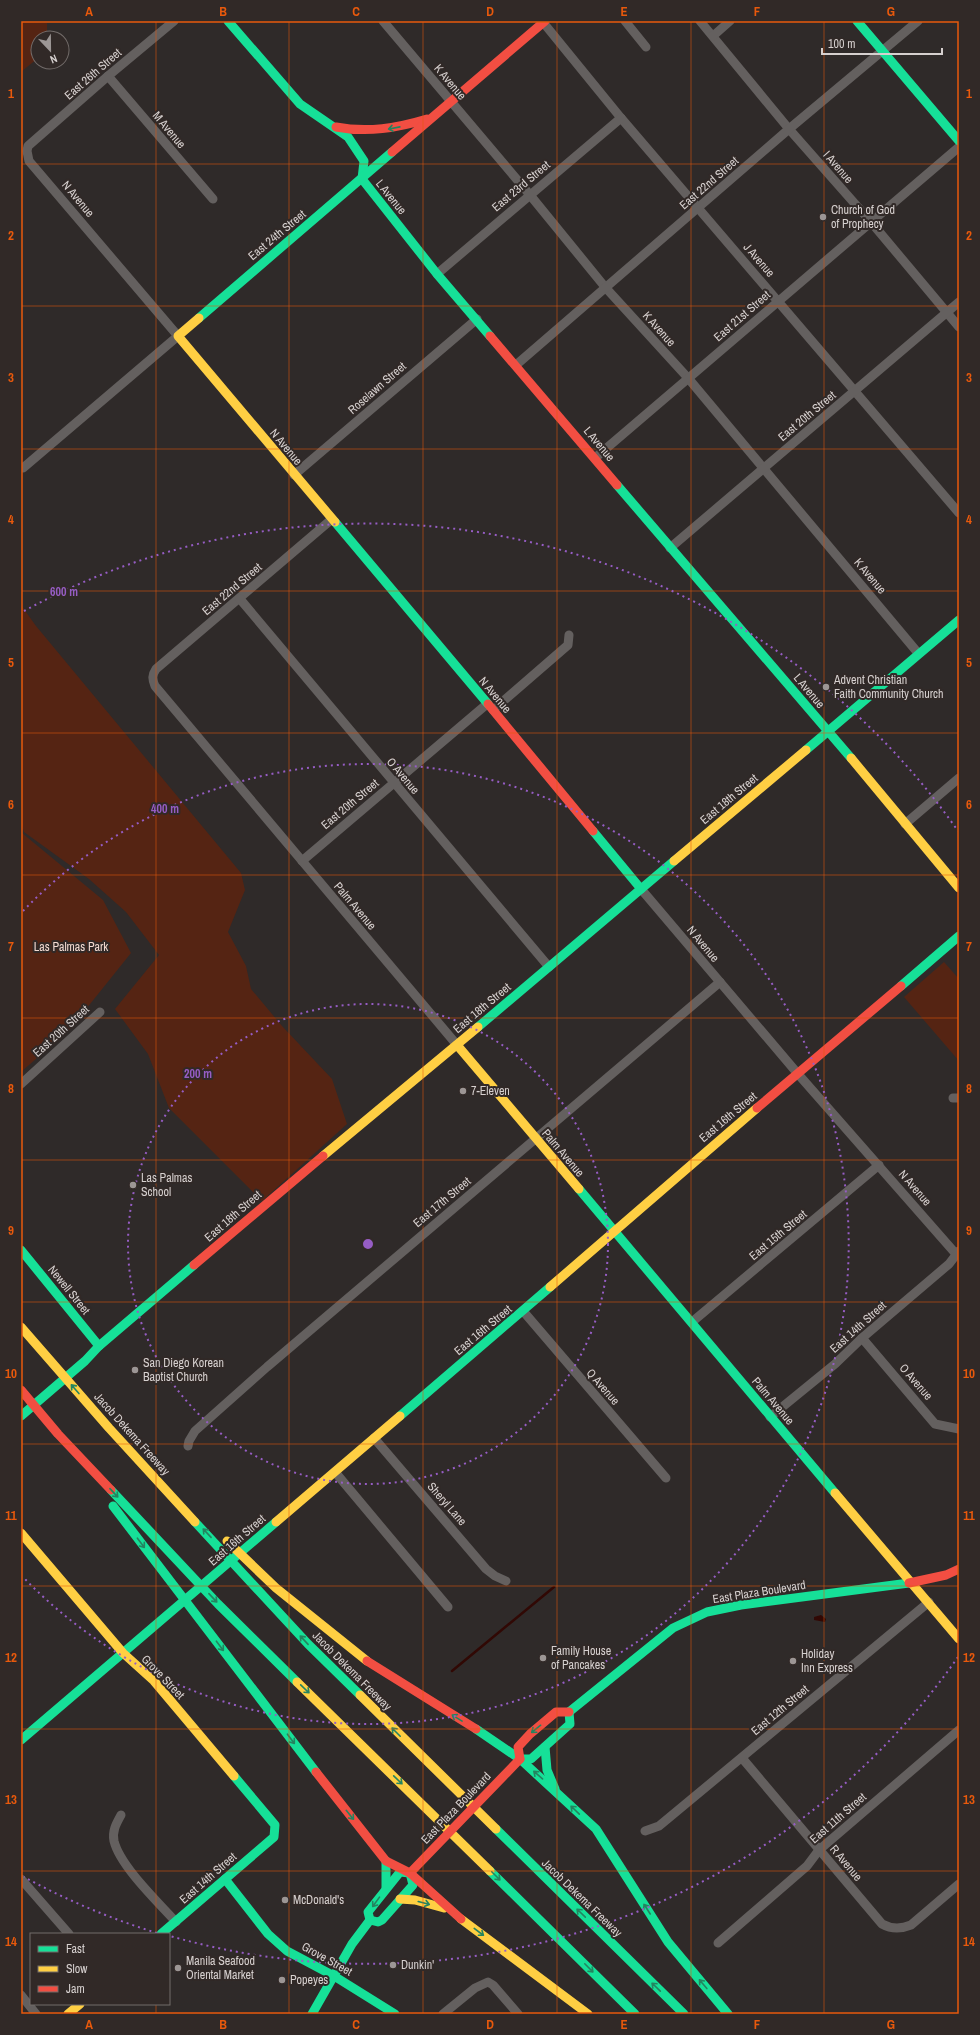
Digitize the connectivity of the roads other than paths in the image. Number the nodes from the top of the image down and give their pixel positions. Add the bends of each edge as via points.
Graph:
1 (174, 21) edge
2 (228, 21) edge
3 (383, 21) edge
4 (625, 21) edge
5 (700, 21) edge
6 (730, 21) edge
7 (857, 21) edge
8 (918, 21) edge
9 (544, 22) edge
10 (713, 36) junction
11 (646, 47) dead end
12 (884, 51) junction
13 (108, 76) junction
14 (451, 102) junction
15 (432, 118) junction
16 (621, 118) junction
17 (335, 126) junction
18 (789, 129) junction
19 (959, 141) edge
20 (28, 146) joint
21 (959, 147) edge
22 (362, 179) junction
23 (530, 195) junction
24 (213, 199) dead end
25 (698, 208) junction
26 (871, 222) junction
27 (437, 274) junction
28 (605, 287) junction
29 (778, 301) junction
30 (959, 302) edge
31 (946, 313) junction
32 (477, 319) junction
33 (959, 327) edge
34 (178, 336) junction
35 (516, 365) junction
36 (688, 378) junction
37 (855, 391) junction
38 (595, 458) junction
39 (23, 468) dead end
40 (764, 468) junction
41 (294, 476) junction
42 (959, 513) edge
43 (332, 519) junction
44 (670, 548) junction
45 (240, 599) junction
46 (959, 620) edge
47 (570, 634) dead end
48 (918, 653) junction
49 (153, 681) joint
50 (490, 707) junction
51 (827, 732) junction
52 (959, 778) edge
53 (394, 783) junction
54 (905, 824) junction
55 (302, 861) junction
56 (959, 888) edge
57 (641, 889) junction
58 (959, 936) edge
59 (549, 967) junction
60 (720, 982) junction
61 (100, 1012) dead end
62 (457, 1045) junction
63 (798, 1074) junction
64 (21, 1084) edge
65 (535, 1138) junction
66 (879, 1165) junction
67 (613, 1231) junction
68 (21, 1250) edge
69 (957, 1257) edge
70 (523, 1312) junction
71 (692, 1322) junction
72 (21, 1327) edge
73 (862, 1338) junction
74 (99, 1346) junction
75 (21, 1390) edge
76 (21, 1416) edge
77 (770, 1417) junction
78 (101, 1418) junction
79 (959, 1430) edge
80 (58, 1434) junction
81 (374, 1438) junction
82 (188, 1446) dead end
83 (335, 1472) junction
84 (666, 1478) dead end
85 (21, 1532) edge
86 (959, 1569) edge
87 (506, 1581) dead end
88 (912, 1583) junction
89 (929, 1602) junction
90 (448, 1607) dead end
91 (959, 1639) edge
92 (124, 1654) junction
93 (569, 1712) junction
94 (959, 1730) edge
95 (22, 1737) edge
96 (545, 1747) junction
97 (742, 1758) junction
98 (520, 1759) junction
99 (555, 1791) junction
100 (121, 1815) dead end
101 (645, 1831) dead end
102 (270, 1841) joint
103 (819, 1850) junction
104 (386, 1861) junction
105 (410, 1873) junction
106 (21, 1879) edge
107 (225, 1879) junction
108 (959, 1884) edge
109 (386, 1888) junction
110 (400, 1900) junction
111 (448, 1909) junction
112 (370, 1920) junction
113 (176, 1922) junction
114 (68, 1933) edge
115 (162, 1933) edge
116 (718, 1943) dead end
117 (334, 1976) junction
118 (21, 1995) edge
119 (79, 2005) edge
120 (36, 2014) edge
121 (68, 2014) edge
122 (312, 2014) edge
123 (395, 2014) edge
124 (443, 2014) edge
125 (518, 2014) edge
126 (588, 2014) edge
127 (635, 2014) edge
128 (684, 2014) edge
129 (728, 2014) edge

1 - 13 street, East 26th Street
2 - 17 main road, L Avenue via 300,104
3 - 14 street, K Avenue
4 - 11 street
5 - 10 street, I Avenue
6 - 10 street
7 - 12 main road
8 - 12 street, East 22nd Street
9 - 14 main road, East 24th Street
9 - 16 street, J Avenue
10 - 18 street, I Avenue
12 - 18 street, East 22nd Street
12 - 19 main road
13 - 20 street, East 26th Street
13 - 24 street, M Avenue
14 - 15 main road, East 24th Street
14 - 23 street, K Avenue
15 -> 17 main road via 392,128 349,130
15 - 22 main road, East 24th Street
16 - 23 street, East 23rd Street
16 - 25 street, J Avenue
17 - 22 main road, L Avenue via 348,137 364,161
18 - 25 street, East 22nd Street
18 - 26 street, I Avenue
20 - 34 street, N Avenue via 29,160
21 - 26 street, East 21st Street
22 - 27 main road, L Avenue
22 - 34 main road, East 24th Street
23 - 27 street, East 23rd Street
23 - 28 street, K Avenue
25 - 28 street, East 22nd Street
25 - 29 street, J Avenue
26 - 29 street, East 21st Street
26 - 31 street, I Avenue
27 - 32 main road, L Avenue
28 - 35 street, East 22nd Street
28 - 36 street, K Avenue
29 - 36 street, East 21st Street
29 - 37 street, J Avenue
30 - 31 street, East 20th Street
31 - 33 street, I Avenue
31 - 37 street, East 20th Street
32 - 35 main road, L Avenue
32 - 41 street, Roselawn Street
34 - 39 street, East 24th Street
34 - 41 main road, N Avenue
35 - 38 main road, L Avenue
36 - 38 street, East 21st Street
36 - 40 street, K Avenue
37 - 40 street, East 20th Street
37 - 42 street, J Avenue
38 - 44 main road, L Avenue
40 - 44 street, East 20th Street
40 - 48 street, K Avenue
41 - 43 main road, N Avenue
43 - 45 street, East 22nd Street
43 - 50 main road, N Avenue
44 - 51 main road, L Avenue
45 - 49 street, East 22nd Street via 156,669
45 - 53 street, O Avenue
46 - 48 main road, East 18th Street
47 - 50 street, East 20th Street via 568,645
48 - 51 main road, East 18th Street
49 - 55 street, Palm Avenue
50 - 53 street, East 20th Street
50 - 57 main road, N Avenue
51 - 54 main road, L Avenue
51 - 57 main road, East 18th Street
52 - 54 street
53 - 55 street, East 20th Street
53 - 59 street, O Avenue
54 - 56 main road, L Avenue
55 - 62 street, Palm Avenue
57 - 59 main road, East 18th Street
57 - 60 street, N Avenue
58 - 63 main road, East 16th Street
59 - 62 main road, East 18th Street
60 - 63 street, N Avenue
60 - 65 street, East 17th Street
61 - 64 street, East 20th Street
62 - 65 main road, Palm Avenue
62 - 74 main road, East 18th Street via 367,1118
63 - 66 street, N Avenue
63 - 67 main road, East 16th Street
65 - 67 main road, Palm Avenue
65 - 82 street, East 17th Street via 262,1371 195,1431
66 - 69 street, N Avenue
66 - 71 street, East 15th Street
67 - 70 main road, East 16th Street
67 - 71 main road, Palm Avenue
68 - 74 main road, Newell Street
69 - 73 street, East 14th Street
70 - 81 main road, East 16th Street
70 - 84 street, Q Avenue
71 - 77 main road, Palm Avenue
78 -> 72 main road, Jacob Dekema Freeway
73 - 77 street, East 14th Street via 835,1364
73 - 79 street, O Avenue via 936,1424
74 - 76 main road, East 18th Street
75 - 80 main road
77 - 88 main road, Palm Avenue
98 -> 78 main road via 364,1659 276,1588
128 -> 78 main road, Jacob Dekema Freeway via 308,1644
80 -> 104 main road
80 -> 127 main road via 218,1604
81 - 83 main road, East 16th Street
81 - 87 street, Sheryl Lane via 486,1569
83 - 90 street
83 - 92 main road, East 16th Street
85 - 92 main road, Grove Street
86 - 88 main road, East Plaza Boulevard via 946,1575
88 - 89 main road, Palm Avenue
88 - 93 main road, East Plaza Boulevard via 741,1605 707,1612 673,1628
89 - 91 main road, Palm Avenue
89 - 97 street, East 12th Street
92 - 95 main road, East 16th Street
92 - 102 main road, Grove Street via 154,1681 275,1825 274,1837
93 - 96 main road, East Plaza Boulevard via 570,1724
93 -> 98 main road, East Plaza Boulevard via 556,1712 530,1734 518,1747
94 - 103 street, East 11th Street
96 - 98 main road, East Plaza Boulevard via 531,1759
96 - 99 main road via 548,1770
97 - 101 street, East 12th Street via 659,1826
97 - 103 street, R Avenue
99 -> 98 main road
98 - 105 main road, East Plaza Boulevard
129 -> 99 main road via 668,1942 596,1829
100 - 113 street via 114,1827 114,1840 120,1858
102 - 107 main road, East 14th Street
103 - 108 street, R Avenue via 882,1924 889,1928 911,1925
103 - 116 street, East 11th Street via 807,1866
104 - 105 main road
104 - 109 main road
105 - 109 main road, East Plaza Boulevard via 400,1872
105 - 110 main road via 413,1885
105 - 111 main road
106 - 114 street
107 - 113 main road, East 14th Street
107 - 117 main road, Grove Street via 268,1934 287,1951
109 -> 112 main road, East Plaza Boulevard via 368,1912
110 -> 111 main road via 416,1900
110 - 112 main road via 380,1922
111 -> 126 main road
112 - 117 main road, East Plaza Boulevard via 352,1944
113 - 115 main road, East 14th Street
117 - 122 main road, East Plaza Boulevard
117 - 123 main road, Grove Street
118 - 120 street
119 - 121 main road
124 - 125 street via 475,1988 488,1982

